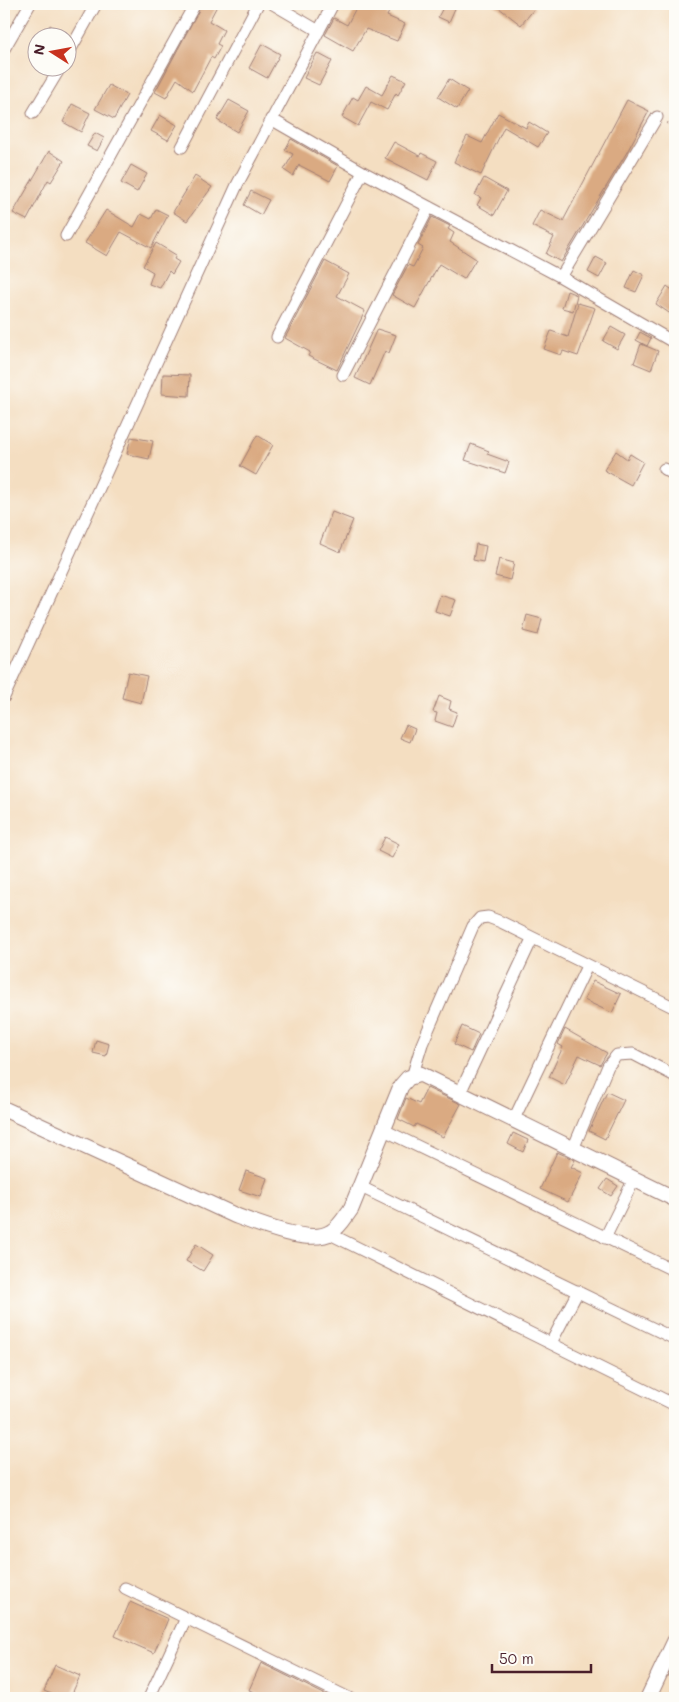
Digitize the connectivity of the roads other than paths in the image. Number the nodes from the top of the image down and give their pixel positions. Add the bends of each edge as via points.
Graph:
1 (30, 4) edge
2 (96, 4) edge
3 (196, 4) edge
4 (258, 4) edge
5 (273, 4) edge
6 (333, 4) edge
7 (319, 31) junction
8 (78, 36) edge
9 (4, 49) edge
10 (54, 78) edge
11 (34, 113) dead end
12 (657, 117) dead end
13 (271, 119) junction
14 (182, 147) dead end
15 (363, 172) junction
16 (429, 208) junction
17 (66, 236) dead end
18 (561, 278) junction
19 (278, 337) dead end
20 (675, 343) edge
21 (343, 375) dead end
22 (664, 469) dead end
23 (675, 475) edge
24 (4, 697) edge
25 (532, 939) junction
26 (587, 966) junction
27 (675, 1008) edge
28 (675, 1076) edge
29 (412, 1077) junction
30 (460, 1093) junction
31 (4, 1109) edge
32 (514, 1119) junction
33 (384, 1130) junction
34 (573, 1149) junction
35 (634, 1179) junction
36 (361, 1187) junction
37 (674, 1196) edge
38 (330, 1234) junction
39 (605, 1238) junction
40 (675, 1271) edge
41 (578, 1291) junction
42 (675, 1339) edge
43 (551, 1343) junction
44 (675, 1405) edge
45 (125, 1588) dead end
46 (186, 1618) junction
47 (675, 1640) edge
48 (149, 1698) edge
49 (349, 1698) edge
50 (648, 1698) edge

1 - 9 street
2 - 8 street
3 - 17 street
4 - 14 street
5 - 7 street
6 - 7 street
7 - 13 street
10 - 11 street
12 - 18 street
13 - 15 street
13 - 24 street via 237,185
15 - 16 street
15 - 19 street
16 - 18 street
16 - 21 street
18 - 20 street
22 - 23 street
25 - 26 street
25 - 29 street via 488,917 476,922 422,1044
25 - 30 street
26 - 27 street
26 - 32 street
28 - 34 street via 634,1054 617,1055 608,1066
29 - 30 street via 420,1074
29 - 33 street via 401,1086
30 - 32 street
31 - 38 street via 270,1229 318,1236
32 - 34 street
33 - 36 street
33 - 39 street
34 - 35 street
35 - 37 street
35 - 39 street
36 - 38 street via 351,1209
36 - 41 street
38 - 43 street
39 - 40 street
41 - 42 street
41 - 43 street
43 - 44 street
45 - 46 street
46 - 48 street
46 - 49 street
47 - 50 street

